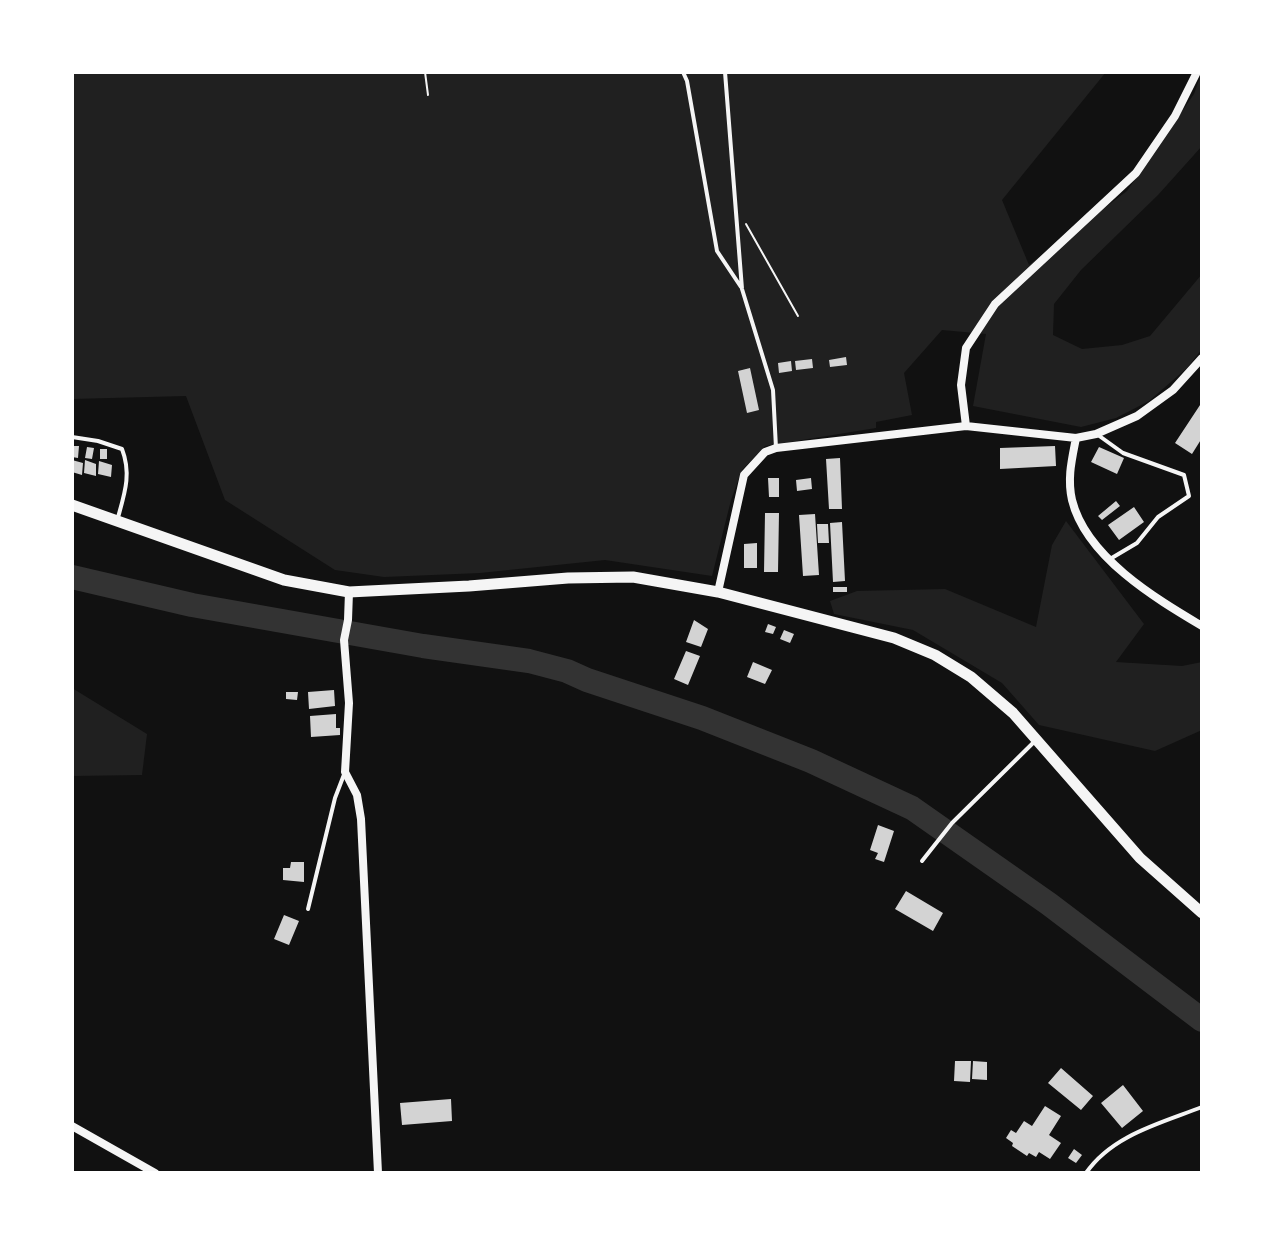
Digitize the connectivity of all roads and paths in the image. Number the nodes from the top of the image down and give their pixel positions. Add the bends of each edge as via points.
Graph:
1 (425, 72) edge
2 (683, 72) edge
3 (725, 72) edge
4 (1197, 72) edge
5 (428, 95) dead end
6 (734, 202) junction
7 (742, 289) junction
8 (798, 316) dead end
9 (1202, 358) edge
10 (966, 426) junction
11 (1096, 434) junction
12 (72, 437) edge
13 (1076, 438) junction
14 (776, 448) junction
15 (72, 505) edge
16 (117, 521) junction
17 (1110, 559) junction
18 (349, 592) junction
19 (718, 592) junction
20 (1202, 626) edge
21 (1037, 740) junction
22 (345, 772) junction
23 (922, 861) dead end
24 (308, 909) dead end
25 (1202, 913) edge
26 (1202, 1107) edge
27 (72, 1126) edge
28 (155, 1173) edge
29 (378, 1173) edge
30 (1086, 1173) edge

1 - 5 path
2 - 7 lane via 717,251
3 - 6 lane
4 - 10 street via 1136,173 995,304 966,348 961,385
6 - 7 lane
6 - 8 path
7 - 14 lane via 773,390
9 - 11 street via 1154,404
10 - 13 street
10 - 14 street
11 - 13 street
11 - 17 lane via 1123,453 1184,475 1189,496 1158,517 1137,543
12 - 16 lane via 122,449 127,487
13 - 17 street via 1069,472 1072,501 1090,538
14 - 19 street via 744,475
15 - 16 main road
16 - 18 main road via 284,580
17 - 20 street via 1157,600
18 - 19 main road via 633,577
18 - 22 street
19 - 21 main road via 894,638 935,655 971,677
21 - 23 lane via 952,823
21 - 25 main road via 1140,858
22 - 24 lane
22 - 29 street via 361,819
26 - 30 lane via 1116,1143
27 - 28 street

